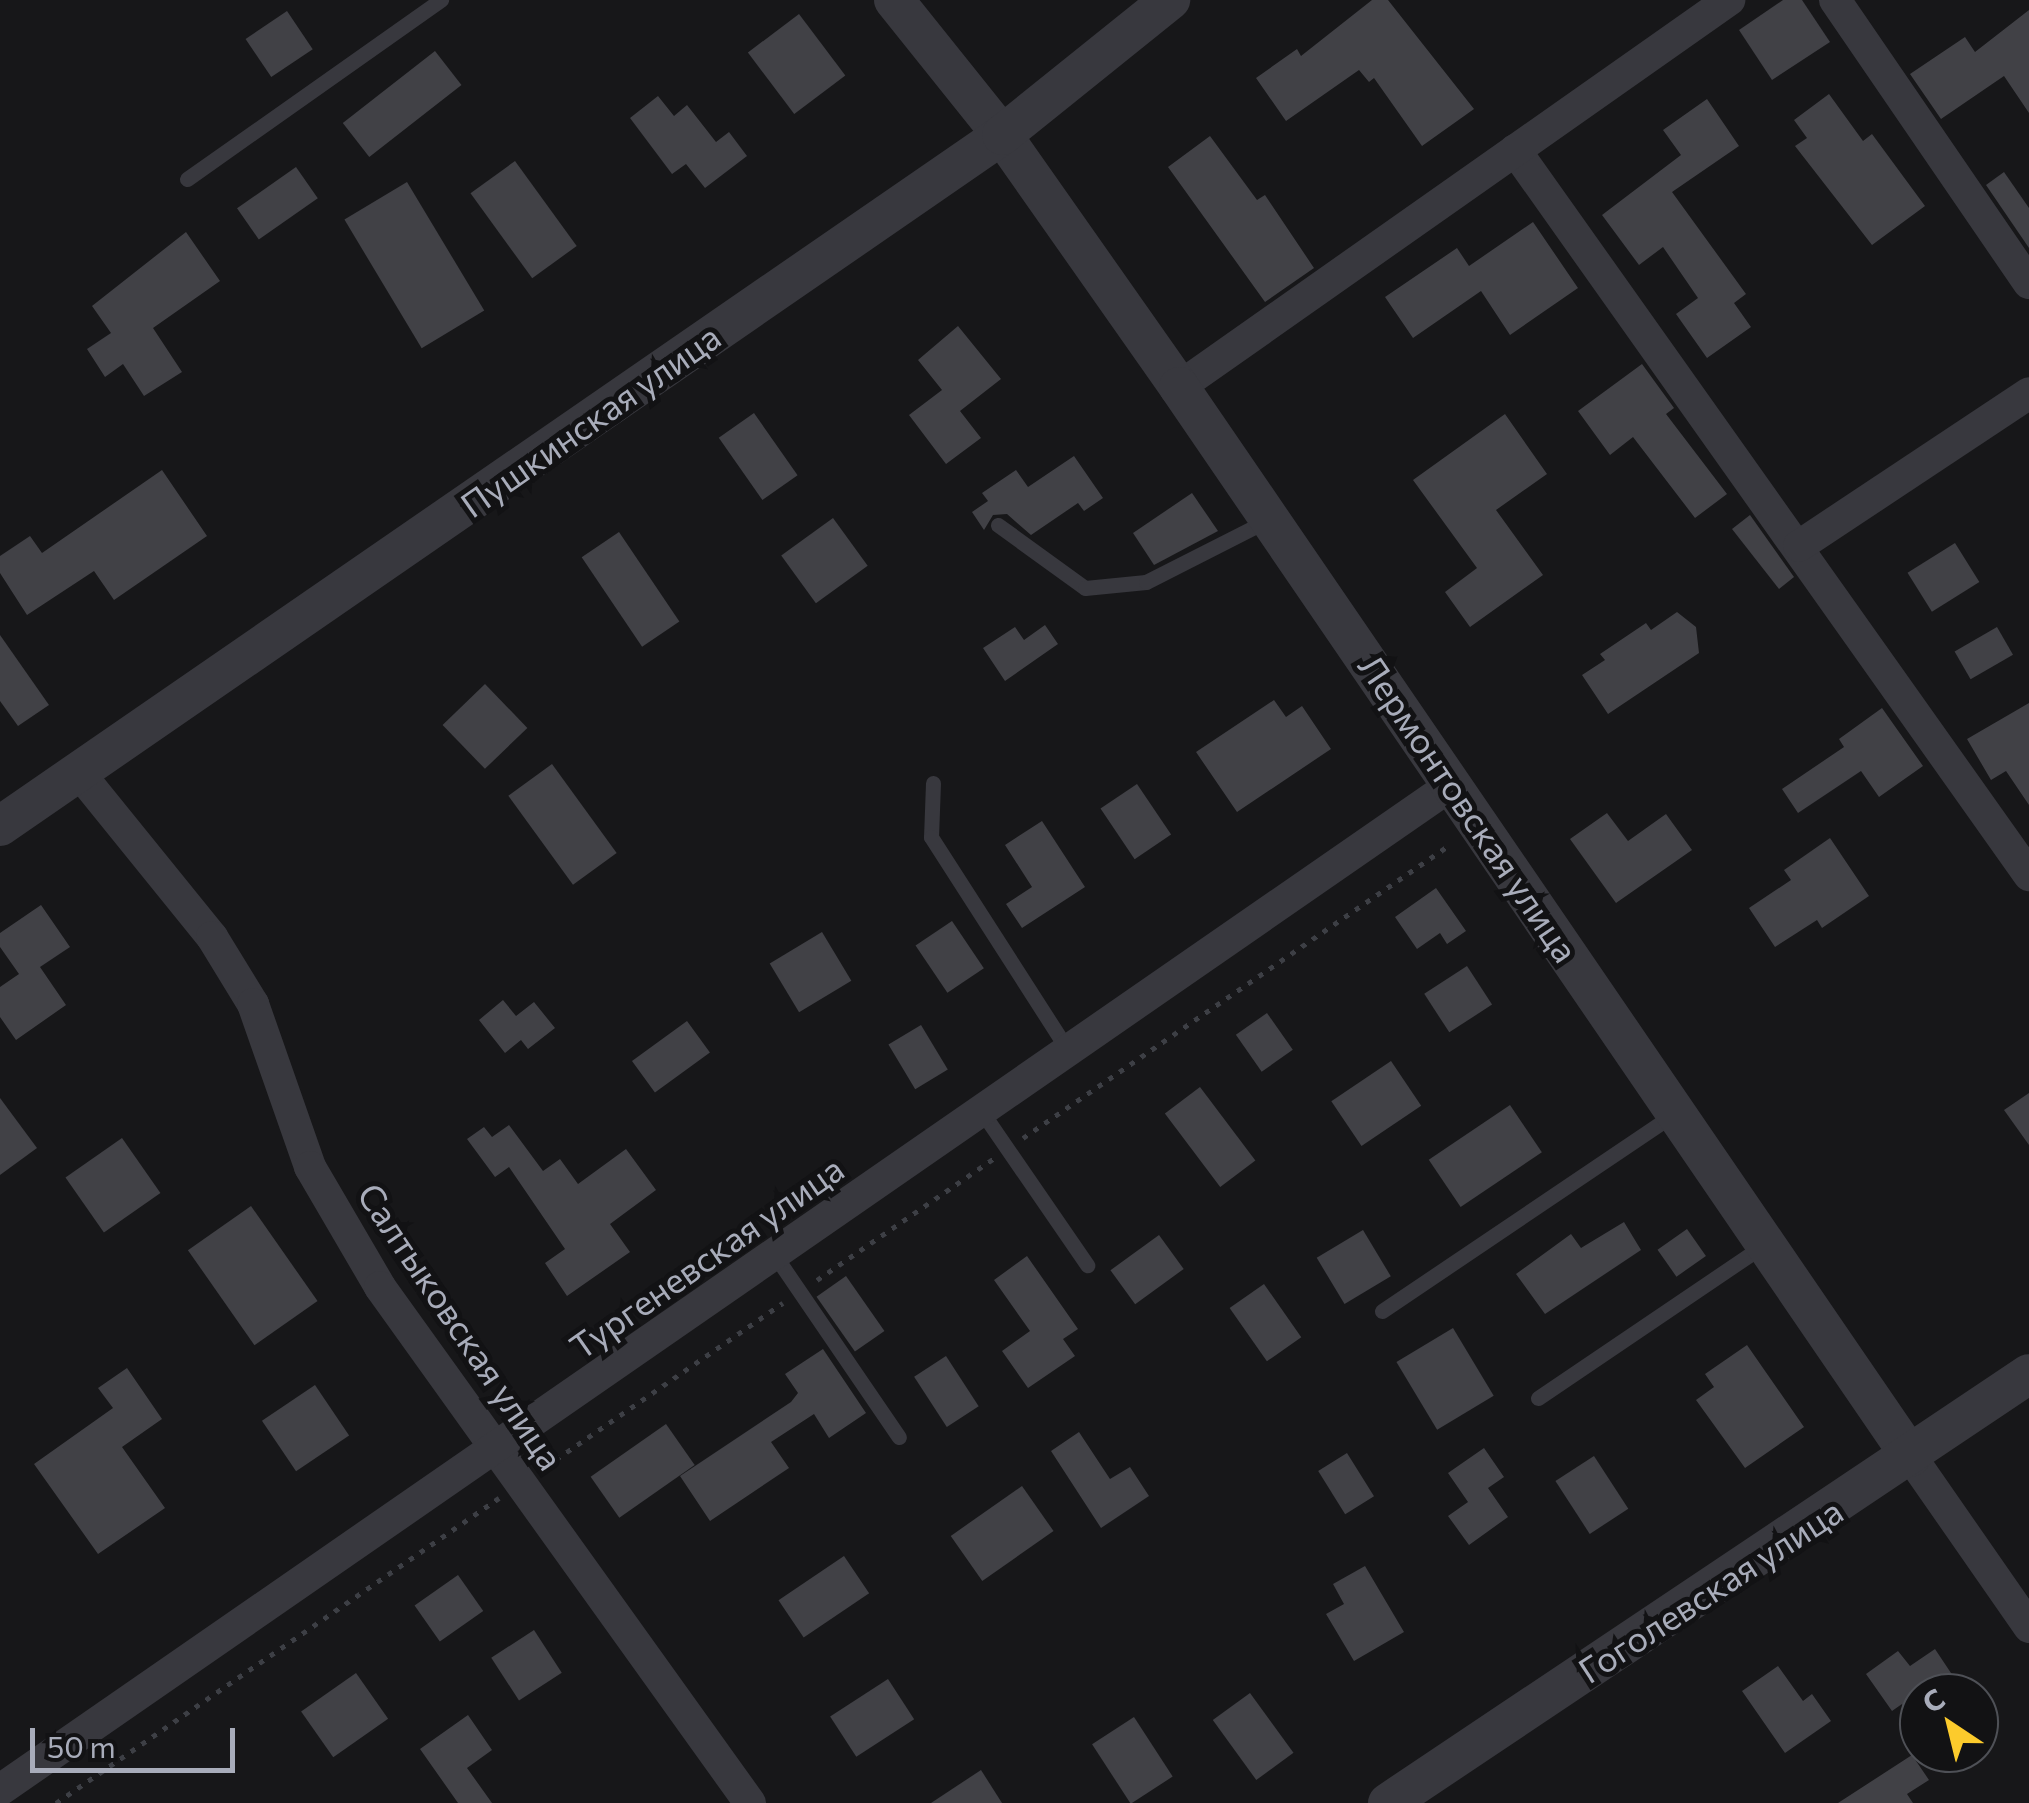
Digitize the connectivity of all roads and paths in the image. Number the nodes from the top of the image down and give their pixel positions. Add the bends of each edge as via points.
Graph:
1 (440, 0) edge
2 (894, 0) edge
3 (1170, 0) edge
4 (1729, 0) edge
5 (1835, 0) edge
6 (1002, 135) junction
7 (1515, 150) junction
8 (186, 179) dead end
9 (2029, 283) edge
10 (1178, 386) junction
11 (2029, 393) edge
12 (1270, 519) junction
13 (998, 525) dead end
14 (1799, 546) junction
15 (80, 774) junction
16 (933, 784) dead end
17 (1454, 784) junction
18 (0, 826) edge
19 (1466, 833) dead end
20 (2029, 875) edge
21 (1069, 1052) junction
22 (982, 1112) junction
23 (1676, 1113) junction
24 (1008, 1149) junction
25 (1764, 1245) junction
26 (776, 1256) junction
27 (1087, 1265) dead end
28 (800, 1292) junction
29 (1382, 1310) dead end
30 (2029, 1374) edge
31 (1538, 1398) dead end
32 (899, 1437) dead end
33 (496, 1452) junction
34 (1911, 1458) junction
35 (520, 1484) junction
36 (2029, 1626) edge
37 (0, 1790) edge
38 (56, 1803) edge
39 (750, 1803) edge
40 (1388, 1803) edge

1 - 8 lane
2 - 6 street, Лермонтовская улица
3 - 6 street, Пушкинская улица
4 - 7 street
5 - 9 street
6 - 10 street, Лермонтовская улица
6 - 15 street, Пушкинская улица
7 - 10 street
7 - 14 street
10 - 12 street, Лермонтовская улица
11 - 14 street
12 - 13 lane via 1146,582 1084,588
12 - 17 street, Лермонтовская улица
14 - 20 street
15 - 18 street, Пушкинская улица
15 - 33 street, Салтыковская улица via 212,937 253,1004 326,1200
16 - 21 lane via 932,837
17 - 21 street, Тургеневская улица
17 - 23 street, Лермонтовская улица
19 - 24 path
21 - 22 street, Тургеневская улица
22 - 24 lane
22 - 26 street, Тургеневская улица
23 - 25 street, Лермонтовская улица
23 - 29 lane
24 - 27 lane
24 - 28 path
25 - 31 lane
25 - 34 street, Лермонтовская улица
26 - 28 lane
26 - 33 street, Тургеневская улица
28 - 32 lane
28 - 35 path
30 - 34 street, Гоголевская улица
33 - 35 street, Салтыковская улица
33 - 37 street, Тургеневская улица
34 - 36 street, Лермонтовская улица
34 - 40 street, Гоголевская улица
35 - 38 path
35 - 39 street, Салтыковская улица

